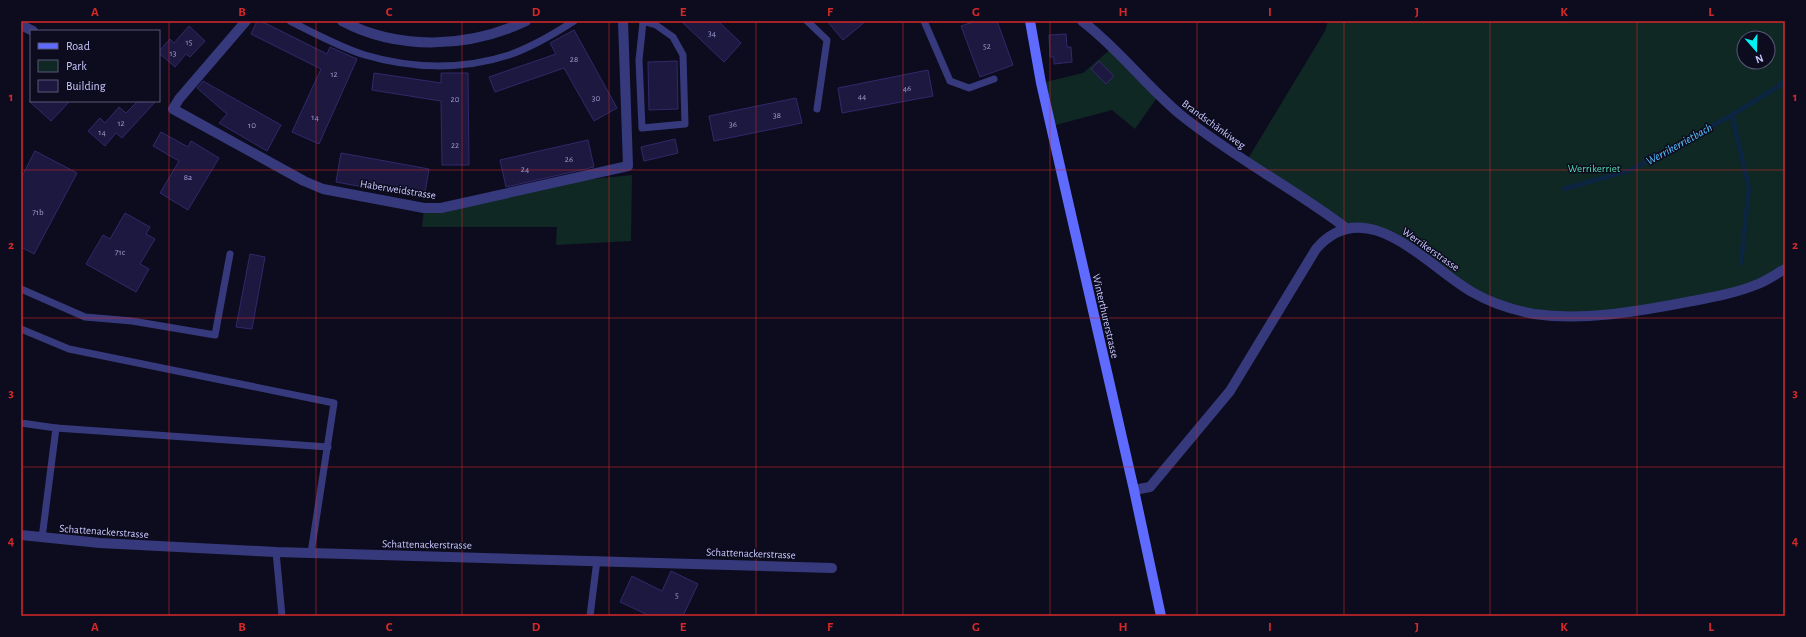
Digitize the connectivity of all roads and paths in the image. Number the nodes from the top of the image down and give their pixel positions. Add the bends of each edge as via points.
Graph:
1 (246, 21) edge
2 (290, 21) edge
3 (342, 21) edge
4 (526, 21) edge
5 (574, 21) edge
6 (623, 21) edge
7 (643, 21) edge
8 (807, 21) edge
9 (924, 21) edge
10 (1030, 21) edge
11 (1082, 21) edge
12 (21, 25) edge
13 (31, 30) edge
14 (994, 80) dead end
15 (817, 109) dead end
16 (1346, 228) junction
17 (230, 254) dead end
18 (1785, 269) edge
19 (21, 289) edge
20 (21, 329) edge
21 (21, 423) edge
22 (56, 428) junction
23 (328, 447) junction
24 (1134, 490) junction
25 (21, 535) edge
26 (42, 538) junction
27 (276, 552) junction
28 (311, 553) junction
29 (597, 560) junction
30 (832, 568) dead end
31 (282, 616) edge
32 (590, 616) edge
33 (1161, 616) edge

1 - 6 street, Haberweidstrasse via 173,109 323,189 424,208 441,208 628,166
2 - 5 lane via 363,55 402,64 449,66 475,63 510,54 551,36
3 - 4 street via 384,36 421,42 449,42 486,37
7 - 7 lane via 639,60 642,128 685,124 683,55 673,37 656,24
8 - 15 lane via 827,40
9 - 14 lane via 950,81 969,88
10 - 24 main road, Winterthurerstrasse via 1041,83
11 - 16 street, Brandschänkiweg via 1158,96 1187,120
12 - 13 street
16 - 18 street, Werrikerstrasse via 1374,229 1393,237 1452,279 1493,302 1520,310 1557,316 1609,314 1696,300 1745,289
16 - 24 street, Werrikerstrasse via 1324,239 1316,249 1230,391 1150,487
17 - 19 lane via 215,335 132,321 85,317
20 - 23 lane via 69,349 334,402
21 - 22 lane
22 - 23 lane
22 - 26 lane
23 - 28 lane
24 - 33 main road, Winterthurerstrasse
25 - 26 street, Schattenackerstrasse
26 - 27 street, Schattenackerstrasse
27 - 28 street, Schattenackerstrasse
27 - 31 lane
28 - 29 street, Schattenackerstrasse
29 - 30 street, Schattenackerstrasse
29 - 32 lane

